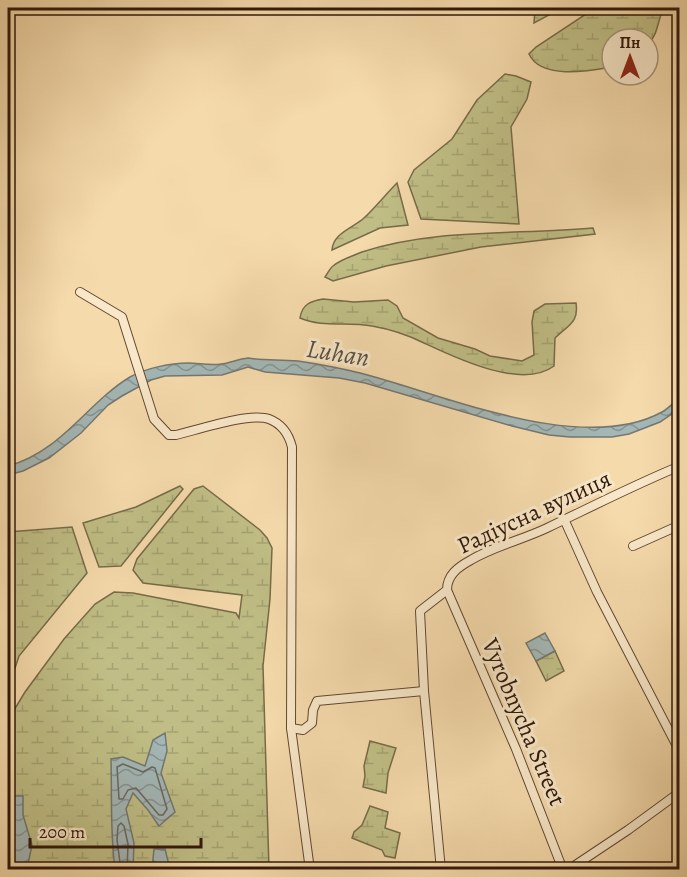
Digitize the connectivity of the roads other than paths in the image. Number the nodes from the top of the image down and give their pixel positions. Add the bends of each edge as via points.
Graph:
1 (80, 292) dead end
2 (680, 466) edge
3 (564, 519) junction
4 (680, 525) edge
5 (633, 546) dead end
6 (447, 590) junction
7 (424, 691) junction
8 (291, 728) junction
9 (680, 752) edge
10 (680, 792) edge
11 (310, 870) edge
12 (441, 870) edge
13 (563, 870) edge
14 (568, 870) edge

1 - 8 street via 122,317 154,419 169,435 258,417 270,419 288,434 292,447
2 - 3 street, Радіусна вулиця
3 - 6 street, Радіусна вулиця via 471,560 447,581
3 - 9 street
4 - 5 street
6 - 7 street, Радіусна вулиця via 420,610
6 - 13 street, Vyrobnycha Street
7 - 8 street via 317,701 312,723 303,730
7 - 12 street
8 - 11 street
10 - 14 street

